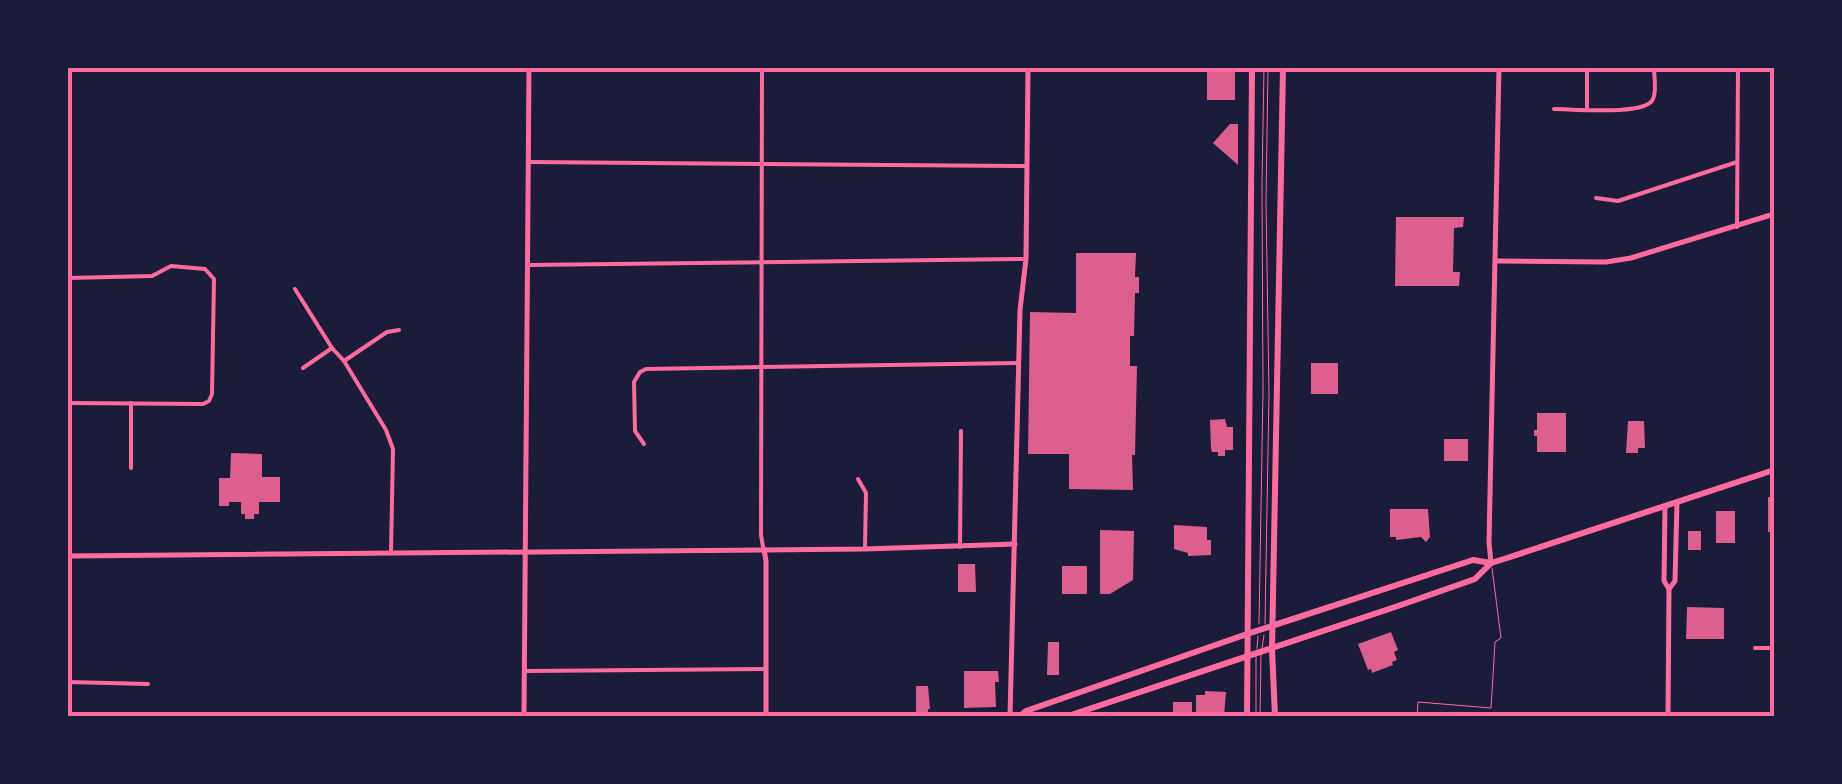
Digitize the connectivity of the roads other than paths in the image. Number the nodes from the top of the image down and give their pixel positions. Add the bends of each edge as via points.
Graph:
1 (528, 68) edge
2 (762, 68) edge
3 (866, 68) edge
4 (891, 68) edge
5 (1252, 68) edge
6 (1266, 68) edge
7 (1282, 68) edge
8 (1499, 68) edge
9 (1587, 68) edge
10 (1654, 68) edge
11 (1738, 68) edge
12 (1028, 69) edge
13 (1554, 109) dead end
14 (1587, 110) junction
15 (528, 162) junction
16 (1737, 162) junction
17 (763, 164) junction
18 (1027, 166) junction
19 (1596, 198) dead end
20 (1774, 214) edge
21 (1738, 227) junction
22 (1026, 259) junction
23 (1496, 261) junction
24 (762, 263) junction
25 (527, 265) junction
26 (68, 278) edge
27 (295, 289) dead end
28 (399, 330) dead end
29 (332, 348) junction
30 (344, 361) junction
31 (1020, 363) junction
32 (762, 367) junction
33 (302, 368) dead end
34 (131, 403) junction
35 (68, 404) edge
36 (960, 431) dead end
37 (644, 444) dead end
38 (131, 468) dead end
39 (1774, 470) edge
40 (858, 479) dead end
41 (1677, 502) junction
42 (1666, 506) junction
43 (1015, 544) junction
44 (960, 547) junction
45 (764, 549) junction
46 (866, 549) junction
47 (526, 552) junction
48 (390, 553) junction
49 (68, 556) edge
50 (1491, 563) junction
51 (1669, 590) junction
52 (1273, 626) junction
53 (1262, 629) junction
54 (1247, 634) junction
55 (1755, 648) dead end
56 (1774, 648) edge
57 (1272, 649) junction
58 (1259, 653) junction
59 (1247, 657) junction
60 (766, 669) junction
61 (524, 672) junction
62 (68, 682) edge
63 (148, 684) dead end
64 (524, 716) edge
65 (766, 716) edge
66 (1010, 716) edge
67 (1020, 716) edge
68 (1068, 716) edge
69 (1247, 716) edge
70 (1258, 716) edge
71 (1275, 716) edge
72 (1416, 716) edge
73 (1668, 716) edge

1 - 15 street
2 - 17 street
3 - 4 street
4 - 12 street
5 - 54 main road
6 - 53 lane via 1269,393
7 - 52 main road
8 - 23 street
9 - 14 street
10 - 14 street via 1649,106
11 - 16 street
12 - 18 street
13 - 14 street
15 - 17 street
15 - 25 street
16 - 19 street via 1618,201
16 - 21 street
17 - 18 street
17 - 24 street
18 - 22 street
20 - 21 street
21 - 23 street via 1606,262
22 - 24 street
22 - 31 street
23 - 50 street
24 - 25 street
24 - 32 street
25 - 47 street
26 - 34 street via 152,276 171,266 210,272 209,401
27 - 29 street
28 - 30 street
29 - 30 street
29 - 33 street
30 - 48 street via 393,450
31 - 32 street
31 - 43 street
32 - 37 street via 640,372 634,432
32 - 45 street
34 - 35 street
34 - 38 street
36 - 44 street
39 - 41 main road
40 - 46 street via 866,493
41 - 42 main road
41 - 51 street via 1676,581
42 - 50 main road
42 - 51 street
43 - 44 street
43 - 66 street
44 - 46 street
45 - 46 street
45 - 47 street
45 - 60 street
47 - 48 street
47 - 61 street
48 - 49 street
50 - 52 main road via 1472,560
50 - 57 main road via 1474,578
50 - 72 lane via 1500,638 1490,708 1418,702
51 - 73 street
52 - 53 main road
52 - 57 main road
53 - 54 main road
53 - 58 lane
54 - 59 main road
54 - 67 main road
55 - 56 street
57 - 58 main road
57 - 71 main road
58 - 59 main road
58 - 70 lane
59 - 68 main road
59 - 69 main road
60 - 61 street
60 - 65 street
61 - 64 street
62 - 63 street

